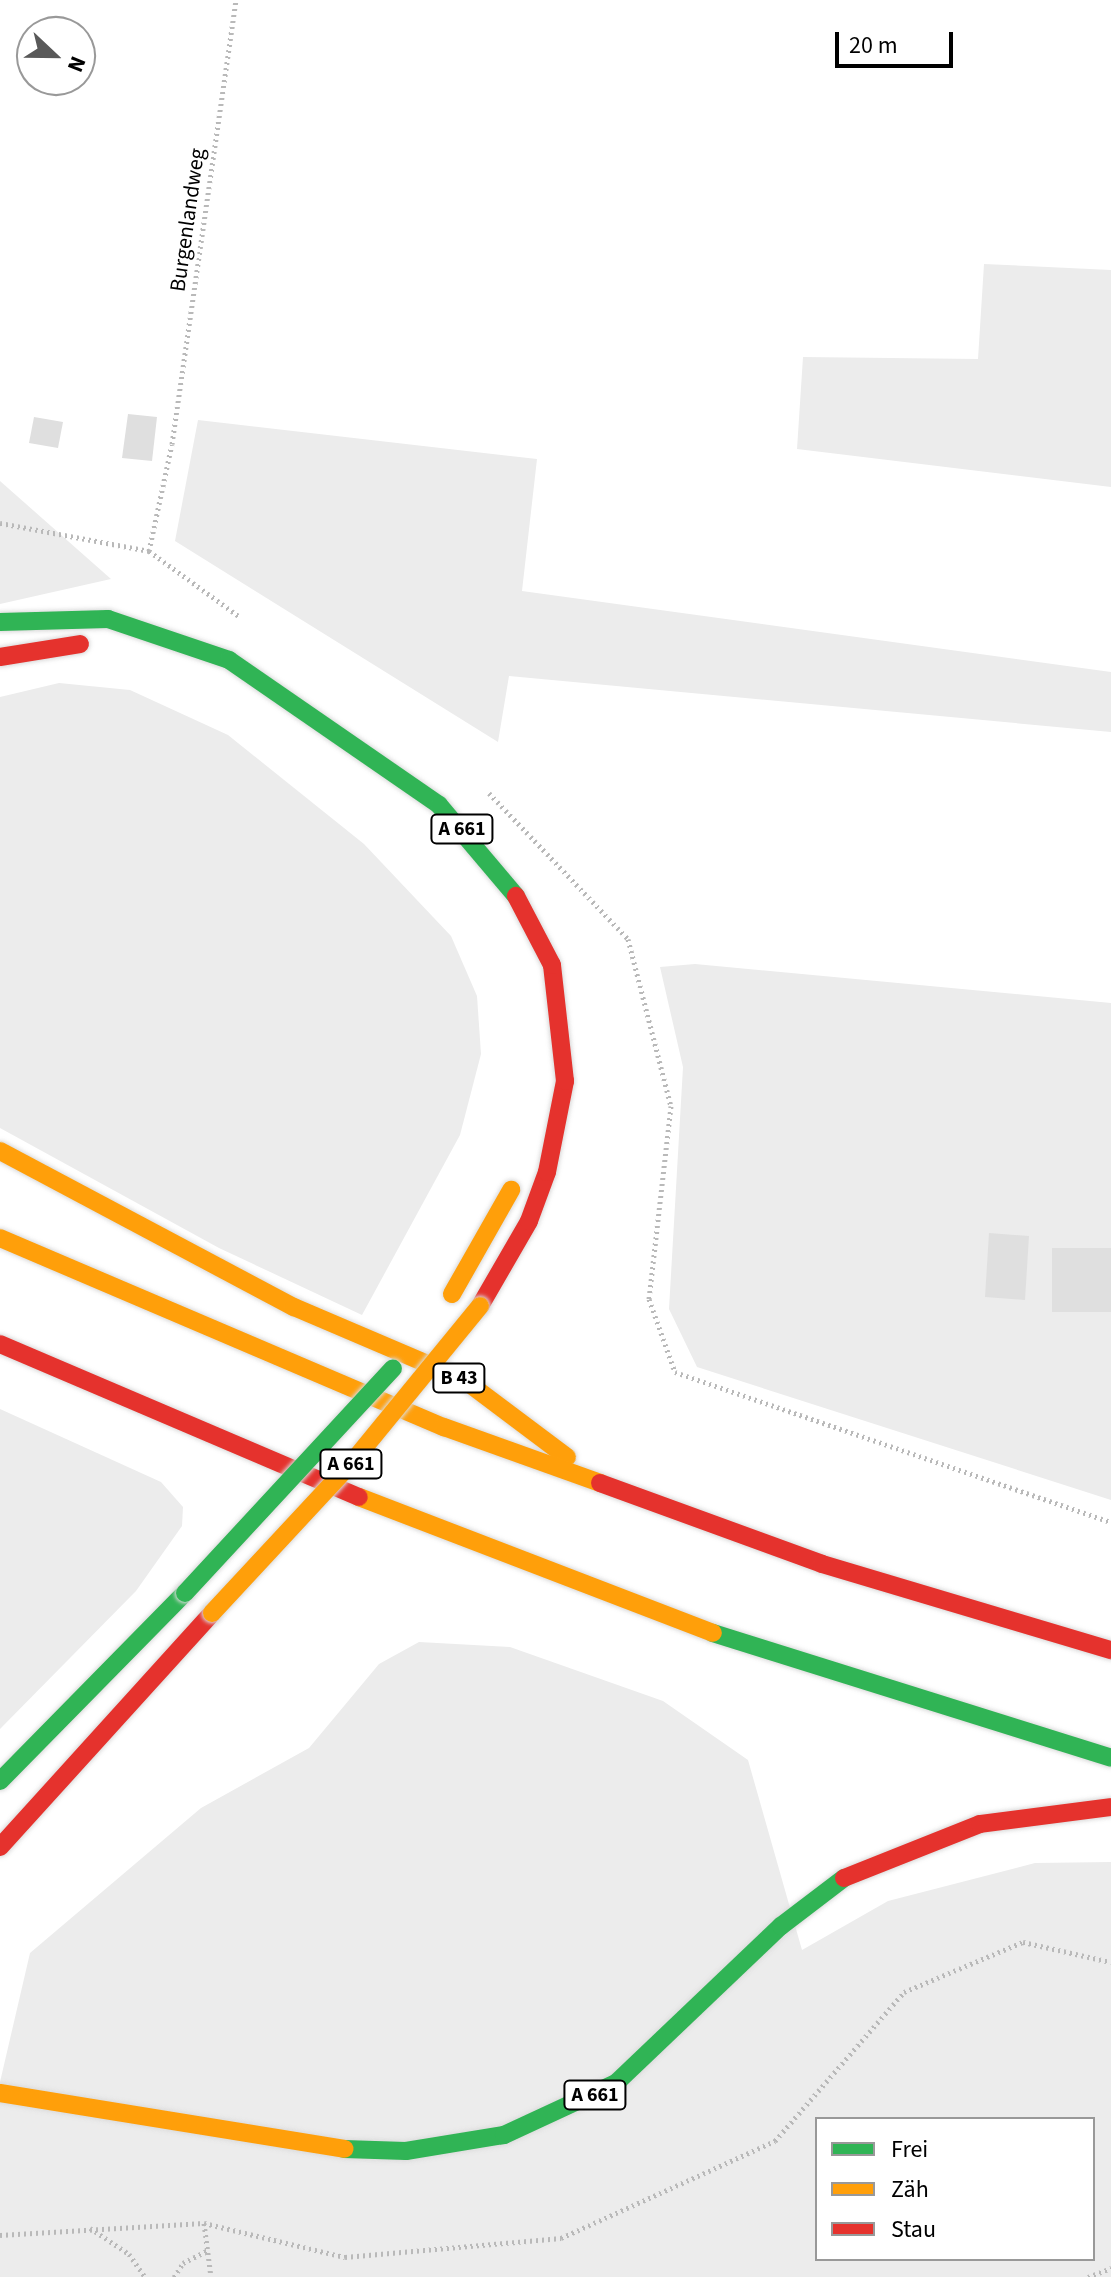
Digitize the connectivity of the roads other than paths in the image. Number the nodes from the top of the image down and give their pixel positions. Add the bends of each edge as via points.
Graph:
1 (0, 622) edge
2 (102, 646) dead end
3 (139, 652) dead end
4 (0, 657) edge
5 (193, 670) dead end
6 (295, 732) dead end
7 (366, 780) dead end
8 (537, 1011) dead end
9 (542, 1058) dead end
10 (0, 1151) edge
11 (517, 1174) dead end
12 (0, 1238) edge
13 (447, 1300) dead end
14 (414, 1342) dead end
15 (0, 1344) edge
16 (604, 1484) junction
17 (1111, 1650) edge
18 (1111, 1758) edge
19 (0, 1781) edge
20 (1111, 1807) edge
21 (0, 1847) edge
22 (0, 2093) edge

1 - 21 highway, A 661, bridge via 108,619 229,660 439,805 511,886 552,965 565,1038 565,1081 547,1172 529,1221 480,1306 354,1460
2 - 4 highway via 38,646
3 - 5 highway
6 - 7 highway
8 - 9 highway
10 - 16 highway, B 43 via 294,1307 463,1379
11 - 13 highway via 496,1223
12 - 16 highway via 444,1427
14 - 19 highway, B 43, bridge via 185,1593
15 - 18 highway, A 661 via 397,1513 605,1594 803,1665
16 - 17 highway via 822,1564
20 - 22 highway, A 661 via 980,1824 856,1868 781,1926 616,2083 504,2135 406,2151 310,2148 82,2103

